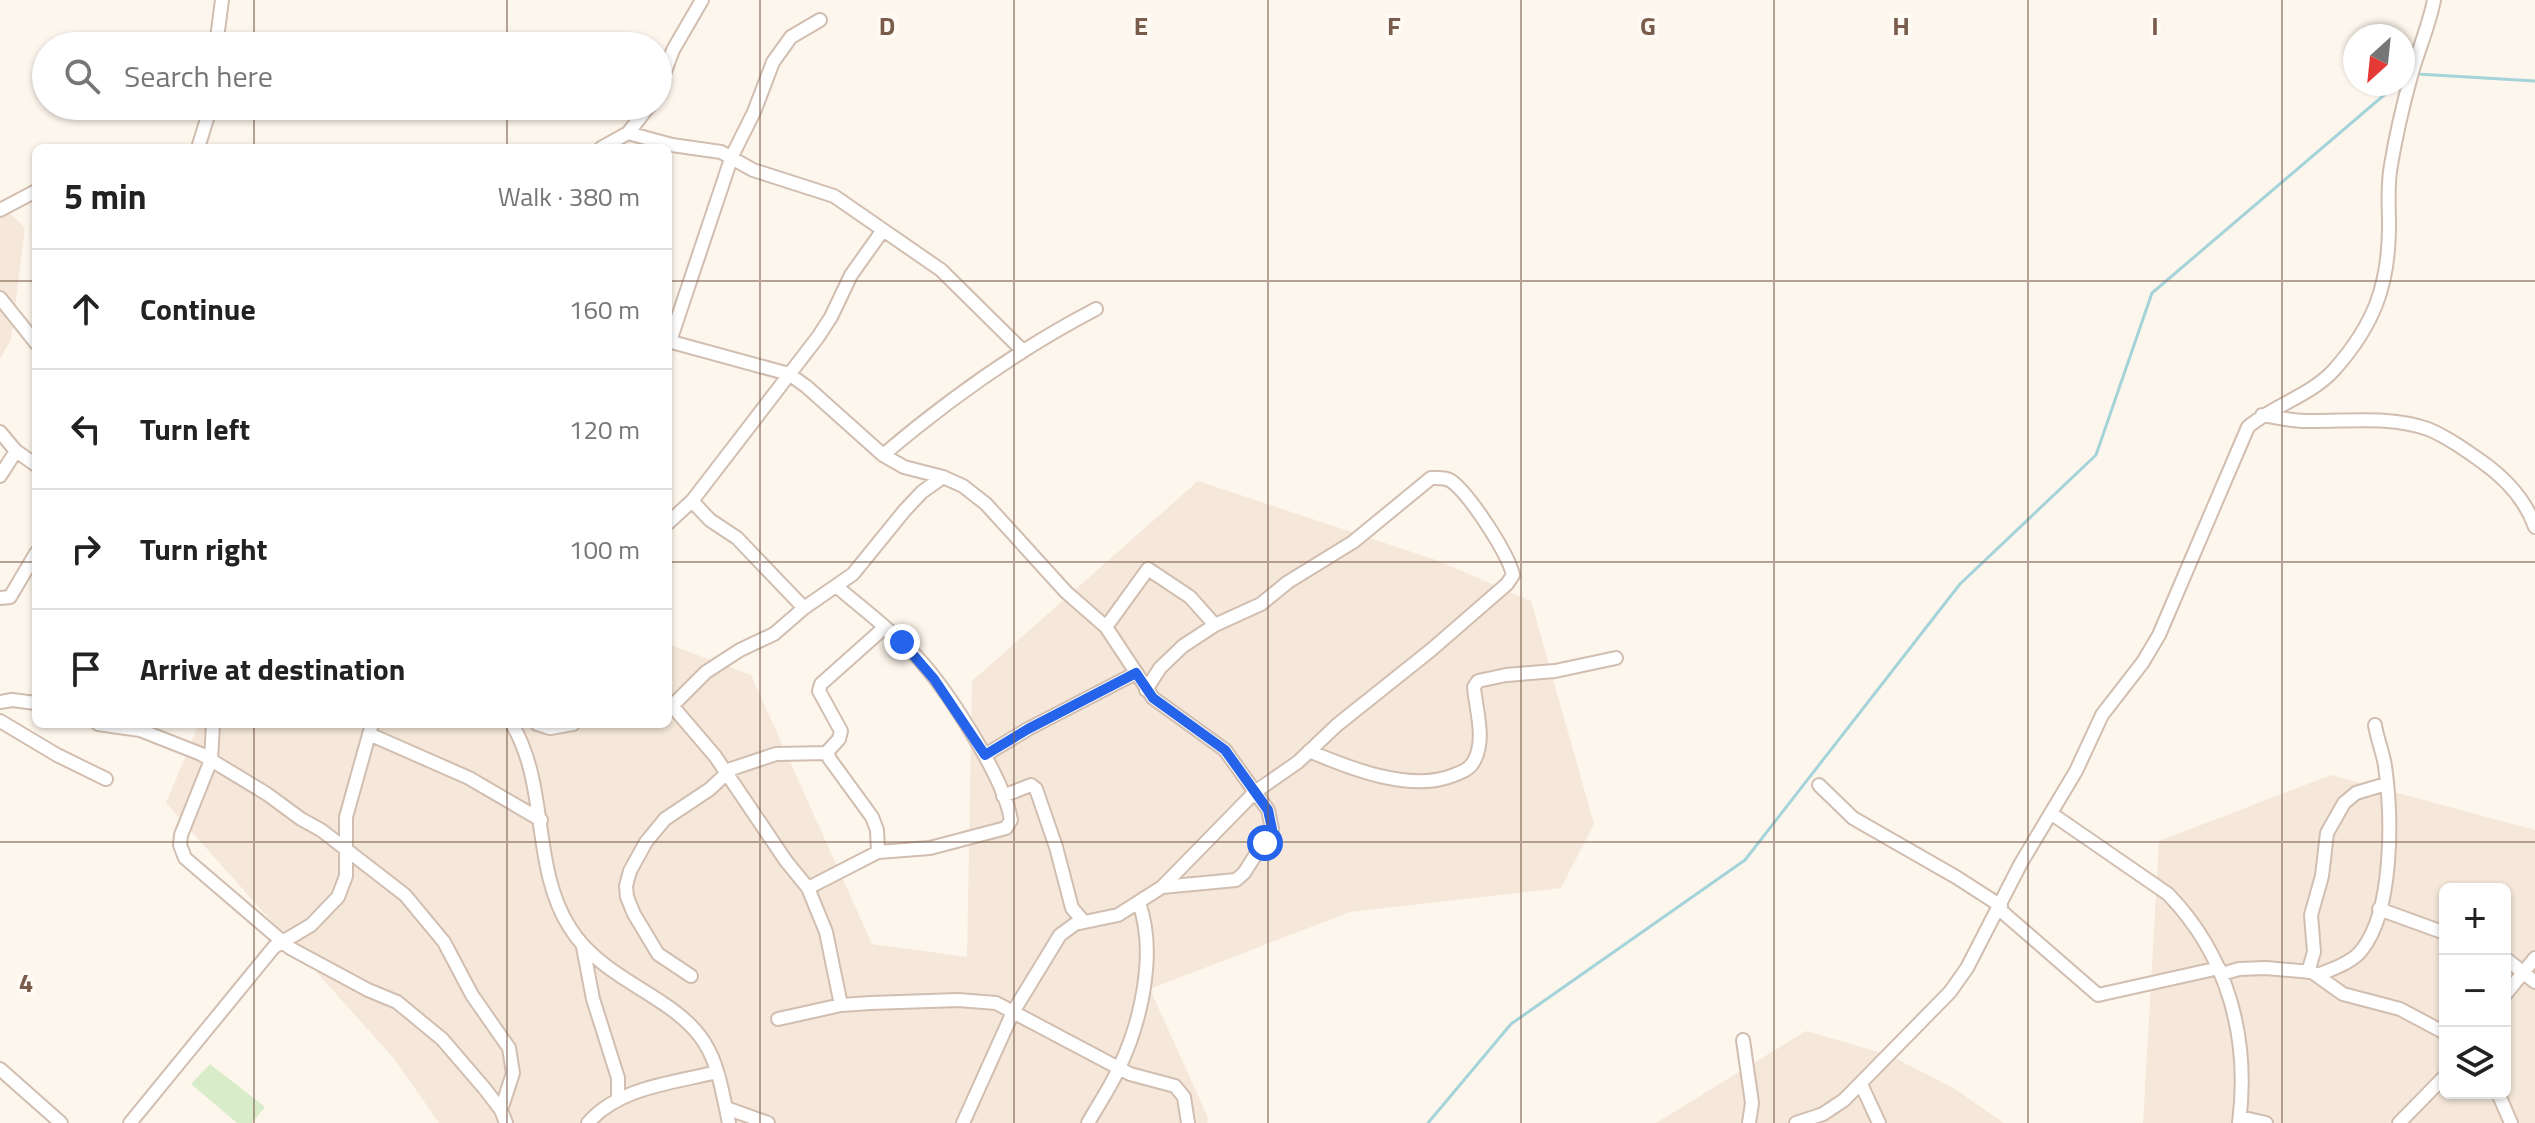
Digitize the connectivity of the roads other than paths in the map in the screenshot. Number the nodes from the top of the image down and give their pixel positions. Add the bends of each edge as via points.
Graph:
1 (222, 0) edge
2 (702, 0) edge
3 (2434, 0) edge
4 (820, 20) dead end
5 (218, 32) edge
6 (672, 53) edge
7 (207, 120) edge
8 (638, 120) edge
9 (628, 133) junction
10 (199, 144) edge
11 (608, 144) edge
12 (668, 144) edge
13 (672, 145) edge
14 (732, 156) junction
15 (32, 193) edge
16 (0, 210) edge
17 (883, 230) junction
18 (0, 298) edge
19 (1096, 309) dead end
20 (672, 332) edge
21 (32, 338) edge
22 (672, 342) edge
23 (1023, 351) junction
24 (789, 374) junction
25 (2262, 415) junction
26 (0, 432) edge
27 (16, 451) junction
28 (883, 455) junction
29 (32, 462) edge
30 (0, 476) edge
31 (943, 477) junction
32 (692, 501) junction
33 (672, 519) edge
34 (2535, 527) edge
35 (32, 561) edge
36 (836, 586) junction
37 (0, 598) edge
38 (804, 608) junction
39 (1215, 625) junction
40 (885, 627) junction
41 (1106, 627) junction
42 (1616, 658) dead end
43 (1136, 673) junction
44 (1146, 690) junction
45 (672, 701) edge
46 (0, 702) edge
47 (32, 702) edge
48 (672, 708) edge
49 (0, 721) edge
50 (2375, 725) dead end
51 (124, 728) edge
52 (213, 728) edge
53 (514, 728) edge
54 (370, 729) edge
55 (1309, 751) junction
56 (828, 753) junction
57 (985, 755) junction
58 (211, 760) junction
59 (726, 772) junction
60 (106, 779) dead end
61 (2386, 784) junction
62 (1819, 785) dead end
63 (1255, 792) junction
64 (1003, 796) junction
65 (2052, 814) junction
66 (541, 820) junction
67 (345, 848) junction
68 (878, 852) junction
69 (1162, 887) junction
70 (808, 888) junction
71 (1139, 903) junction
72 (2000, 907) junction
73 (2379, 909) junction
74 (1084, 922) junction
75 (2439, 931) edge
76 (281, 941) junction
77 (583, 947) junction
78 (2535, 958) edge
79 (2511, 963) edge
80 (2220, 971) junction
81 (2523, 972) junction
82 (2313, 973) junction
83 (691, 976) dead end
84 (2535, 982) edge
85 (2511, 987) edge
86 (841, 1005) junction
87 (1013, 1012) junction
88 (778, 1019) dead end
89 (2439, 1030) edge
90 (1743, 1040) dead end
91 (1119, 1068) junction
92 (0, 1069) edge
93 (717, 1072) junction
94 (2439, 1082) edge
95 (1861, 1084) junction
96 (618, 1099) junction
97 (2501, 1099) edge
98 (726, 1108) junction
99 (504, 1117) edge
100 (2239, 1120) edge
101 (61, 1123) edge
102 (130, 1123) edge
103 (588, 1123) edge
104 (729, 1123) edge
105 (768, 1123) edge
106 (963, 1123) edge
107 (1088, 1123) edge
108 (1188, 1123) edge
109 (1749, 1123) edge
110 (1796, 1123) edge
111 (1879, 1123) edge
112 (2266, 1123) edge
113 (2399, 1123) edge
114 (2511, 1123) edge

1 - 5 street
2 - 6 street
3 - 25 street via 2411,74 2387,185 2384,286 2369,322 2332,372
4 - 14 street via 791,37 778,53
7 - 10 street
8 - 9 street
9 - 11 street
9 - 12 street
13 - 14 street
14 - 17 street via 753,170 834,196
14 - 20 street
15 - 16 street
17 - 23 street via 941,270
17 - 24 street via 851,275 824,328
18 - 21 street
19 - 23 street
22 - 24 street
23 - 28 street via 936,410
24 - 28 street
24 - 32 street
25 - 34 street via 2425,428 2498,473 2524,503
25 - 65 street via 2237,447 2159,635 2102,715
26 - 27 street
27 - 29 street
27 - 30 street
28 - 31 street via 917,472
31 - 36 street via 913,501 861,566
31 - 41 street via 986,504 1066,592
32 - 33 street
32 - 38 street via 737,538
35 - 37 street via 16,591
36 - 38 street
36 - 40 street
38 - 45 street via 774,634 706,672
39 - 41 street via 1190,597 1148,569
39 - 44 street via 1172,656
39 - 55 street via 1261,604 1363,536 1431,478 1454,483 1468,501 1504,550 1512,579
40 - 56 street via 821,684 820,695 841,731
40 - 57 street via 918,658
41 - 43 street
42 - 55 street via 1478,681 1476,756 1466,770 1449,777 1419,781 1375,775
43 - 44 street
43 - 57 street
44 - 63 street via 1225,750
46 - 47 street
48 - 59 street
49 - 60 street
50 - 61 street
51 - 58 street via 144,731
52 - 58 street
53 - 66 street via 528,755
54 - 66 street
54 - 67 street via 346,817
55 - 63 street
56 - 59 street via 767,756
56 - 68 street via 872,817
57 - 64 street
58 - 67 street
58 - 76 street via 181,835 181,851
59 - 70 street
59 - 83 street via 657,827 626,886 651,945
61 - 73 street via 2390,857
61 - 82 street via 2356,793 2327,833 2311,915
62 - 72 street via 1853,818
63 - 69 street
63 - 69 street via 1268,810 1272,829 1244,873 1225,882
64 - 68 street via 1011,820 1006,828 930,848
64 - 74 street via 1035,787 1072,908
65 - 72 street
65 - 80 street via 2168,894 2207,944
66 - 77 street via 552,889
67 - 76 street via 346,876 338,897 311,925
67 - 99 street via 396,886 435,930 509,1048 513,1073
68 - 70 street
69 - 71 street
70 - 86 street via 826,932
71 - 74 street via 1106,919
71 - 91 street via 1147,973
72 - 80 street via 2098,995
72 - 95 street via 1950,992
73 - 75 street
73 - 82 street via 2361,951
74 - 87 street via 1067,928 1053,943
76 - 99 street via 397,1002 451,1047
76 - 102 street
77 - 93 street via 694,1029
77 - 96 street via 618,1078
78 - 81 street
79 - 81 street
80 - 82 street
80 - 100 street via 2241,1047
81 - 84 street
81 - 85 street
82 - 89 street via 2343,994 2400,1009
86 - 87 street via 958,1000 996,1003
86 - 88 street
87 - 91 street
87 - 106 street
90 - 109 street via 1752,1103
91 - 107 street
91 - 108 street via 1182,1091
92 - 101 street
93 - 96 street
93 - 98 street
94 - 113 street
95 - 110 street via 1823,1114
95 - 111 street
96 - 103 street
97 - 114 street
98 - 104 street
98 - 105 street
100 - 112 street

